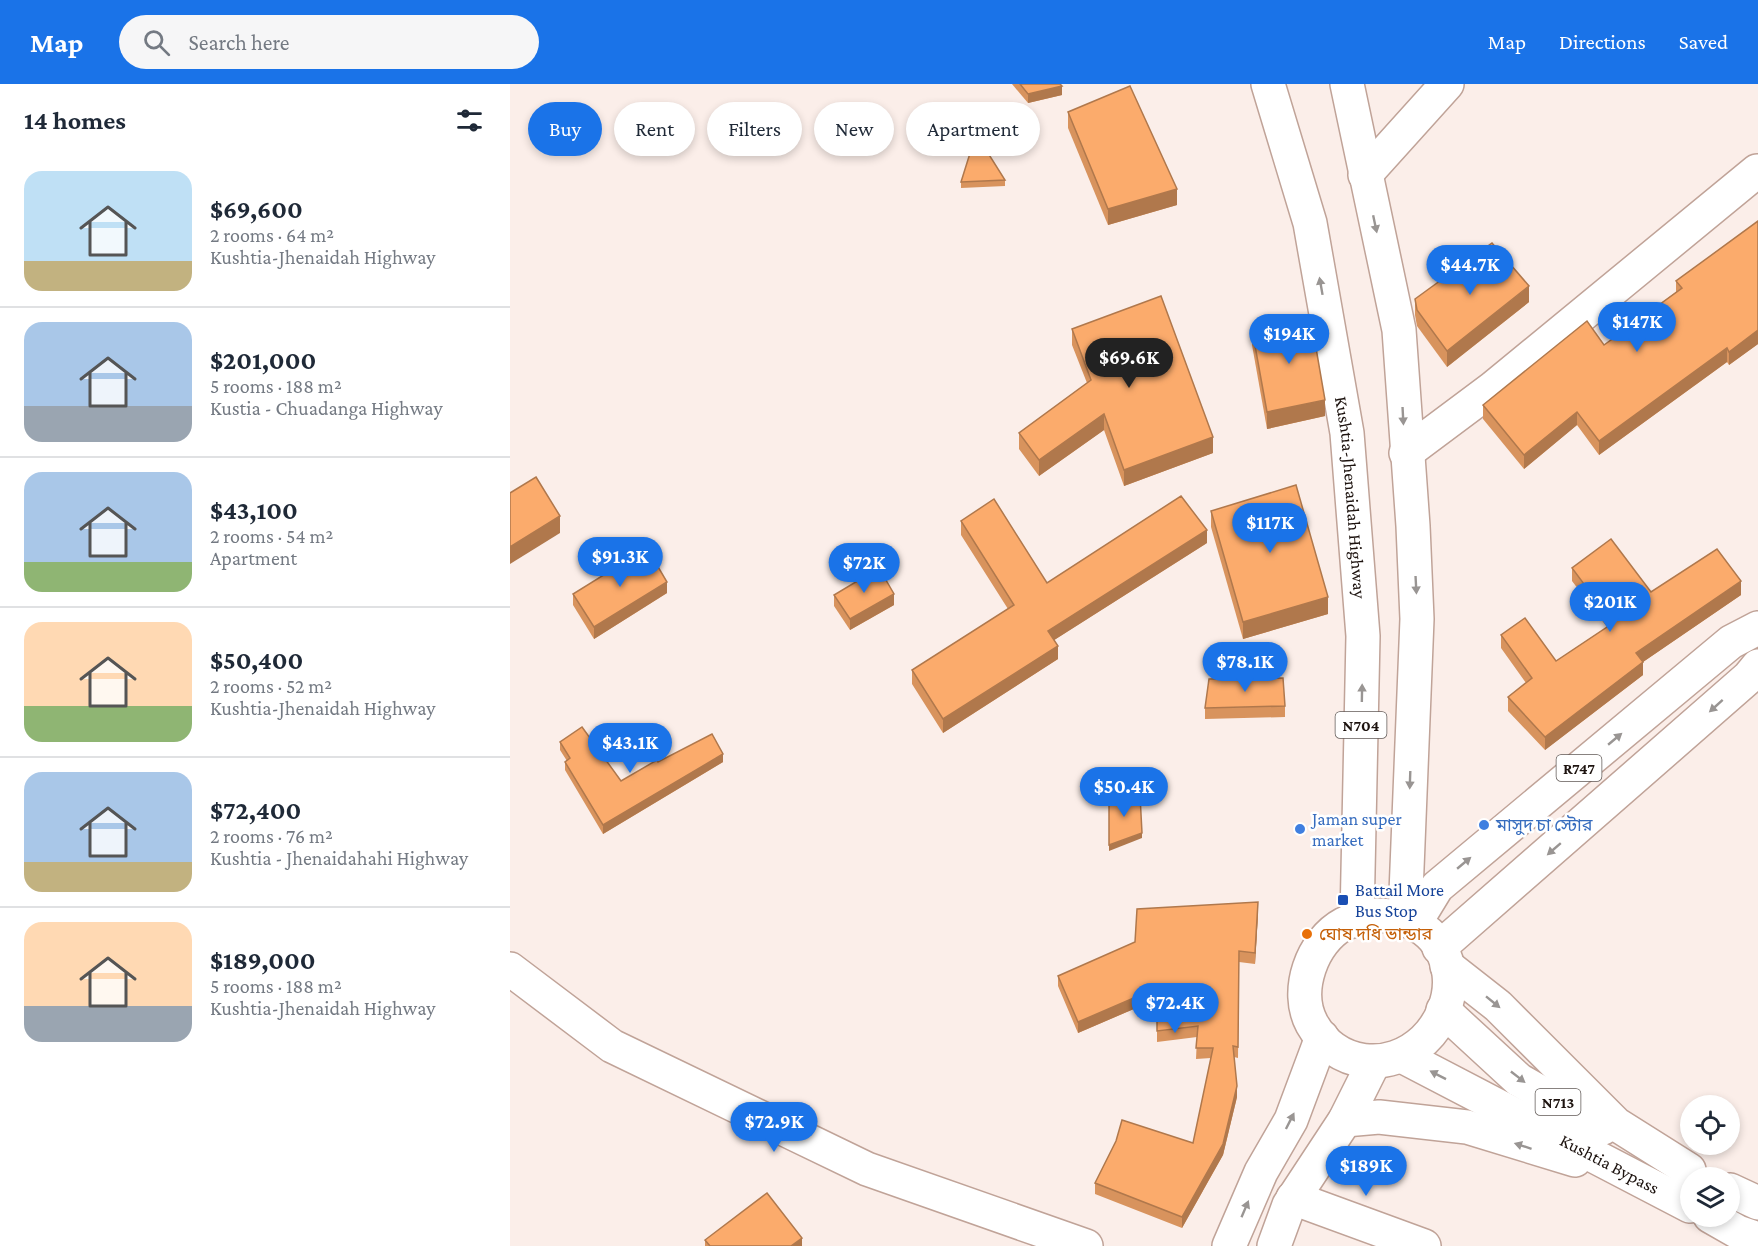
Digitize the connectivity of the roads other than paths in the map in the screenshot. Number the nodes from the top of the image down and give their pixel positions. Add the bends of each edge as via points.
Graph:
1 (1268, 84) edge
2 (1347, 84) edge
3 (1447, 84) edge
4 (1757, 171) edge
5 (1365, 175) junction
6 (1406, 453) junction
7 (1758, 628) edge
8 (1758, 666) edge
9 (1357, 919) junction
10 (1410, 921) junction
11 (1443, 957) junction
12 (510, 969) edge
13 (1443, 1010) junction
14 (1322, 1037) junction
15 (1387, 1060) junction
16 (1345, 1120) junction
17 (1681, 1167) edge
18 (1685, 1167) edge
19 (1640, 1178) junction
20 (1740, 1195) edge
21 (1680, 1200) edge
22 (1291, 1201) junction
23 (1758, 1203) edge
24 (1729, 1227) edge
25 (1758, 1239) edge
26 (1086, 1246) edge
27 (1229, 1246) edge
28 (1274, 1246) edge
29 (1424, 1246) edge

9 -> 1 main road, Kushtia-Jhenaidah Highway / N704 via 1363,636 1347,433 1310,223
2 - 5 main road
3 - 5 main road
4 - 6 main road via 1493,388
5 -> 6 main road via 1399,330
6 -> 10 main road via 1418,619
10 -> 7 main road, R747 via 1437,887 1731,642
8 -> 11 main road
9 - 10 main road via 1375,915
9 - 14 main road via 1331,934 1312,961 1306,981 1311,1023
10 - 11 main road via 1422,927
11 - 13 main road via 1448,996
11 -> 18 main road via 1616,1124
12 - 26 main road via 612,1046 846,1159
13 - 15 main road via 1425,1040
13 -> 17 main road, Kushtia Bypass / N713 via 1520,1080 1621,1138
14 - 15 main road via 1346,1054
27 -> 14 main road via 1261,1172 1291,1120
15 - 16 main road
19 -> 15 main road, Kushtia Bypass / N713
19 -> 16 main road via 1467,1127 1379,1117
16 - 22 main road
19 - 21 main road, Kushtia Bypass / N713
20 - 23 main road
22 - 28 main road
22 - 29 main road
24 - 25 main road

